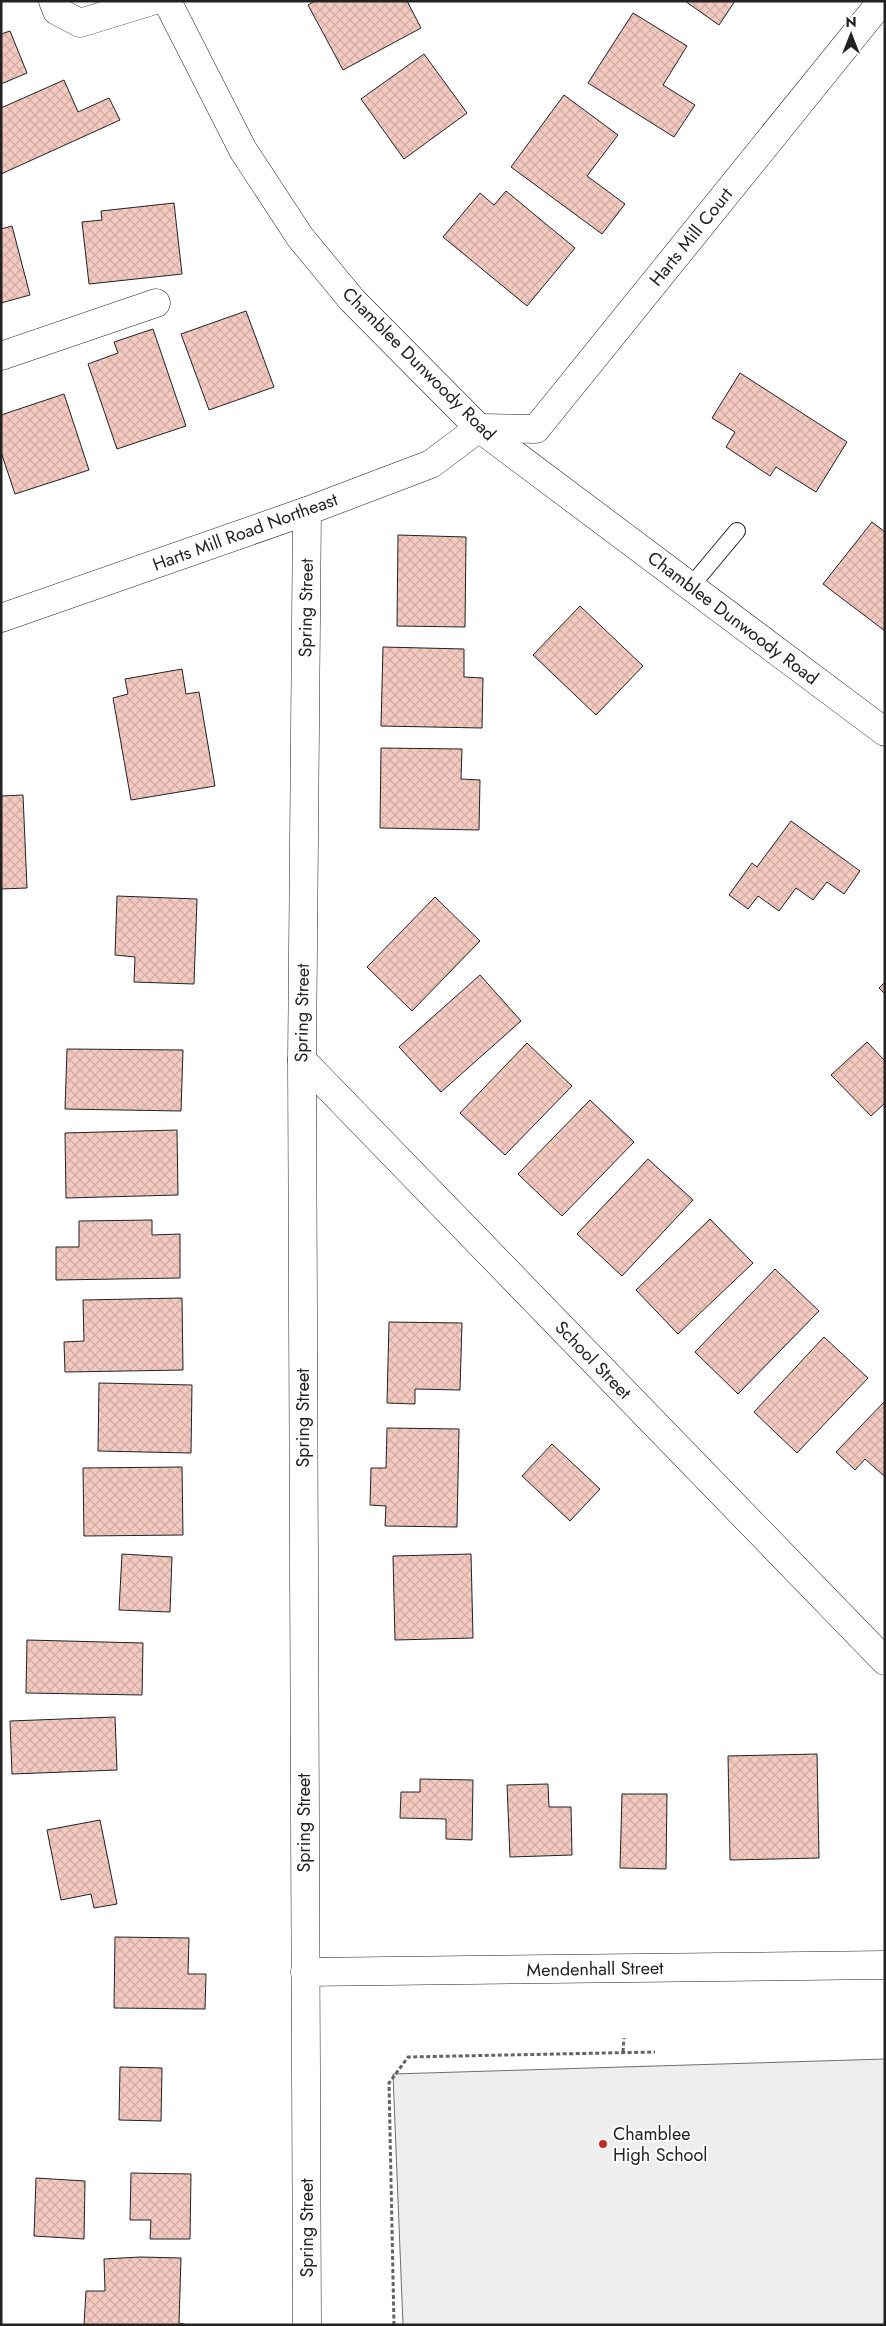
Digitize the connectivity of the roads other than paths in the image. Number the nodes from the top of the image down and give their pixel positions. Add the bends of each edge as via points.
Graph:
1 (53, 1) edge
2 (152, 1) edge
3 (167, 1) edge
4 (882, 1) edge
5 (156, 303) dead end
6 (1, 356) edge
7 (479, 428) junction
8 (308, 511) junction
9 (737, 531) dead end
10 (691, 586) junction
11 (1, 618) edge
12 (885, 732) edge
13 (302, 1060) junction
14 (885, 1661) edge
15 (885, 1965) edge
16 (305, 1972) junction
17 (307, 2325) edge

1 - 2 street via 57,11 80,23
3 - 7 street, Chamblee Dunwoody Road via 243,150 300,237 352,300
4 - 7 street, Harts Mill Court via 536,429
5 - 6 street
7 - 8 street, Harts Mill Road Northeast via 432,464
7 - 10 street, Chamblee Dunwoody Road
8 - 11 street, Harts Mill Road Northeast
8 - 13 street, Spring Street
9 - 10 lane
10 - 12 street, Chamblee Dunwoody Road
13 - 14 street, School Street
13 - 16 street, Spring Street
15 - 16 street, Mendenhall Street
16 - 17 street, Spring Street

